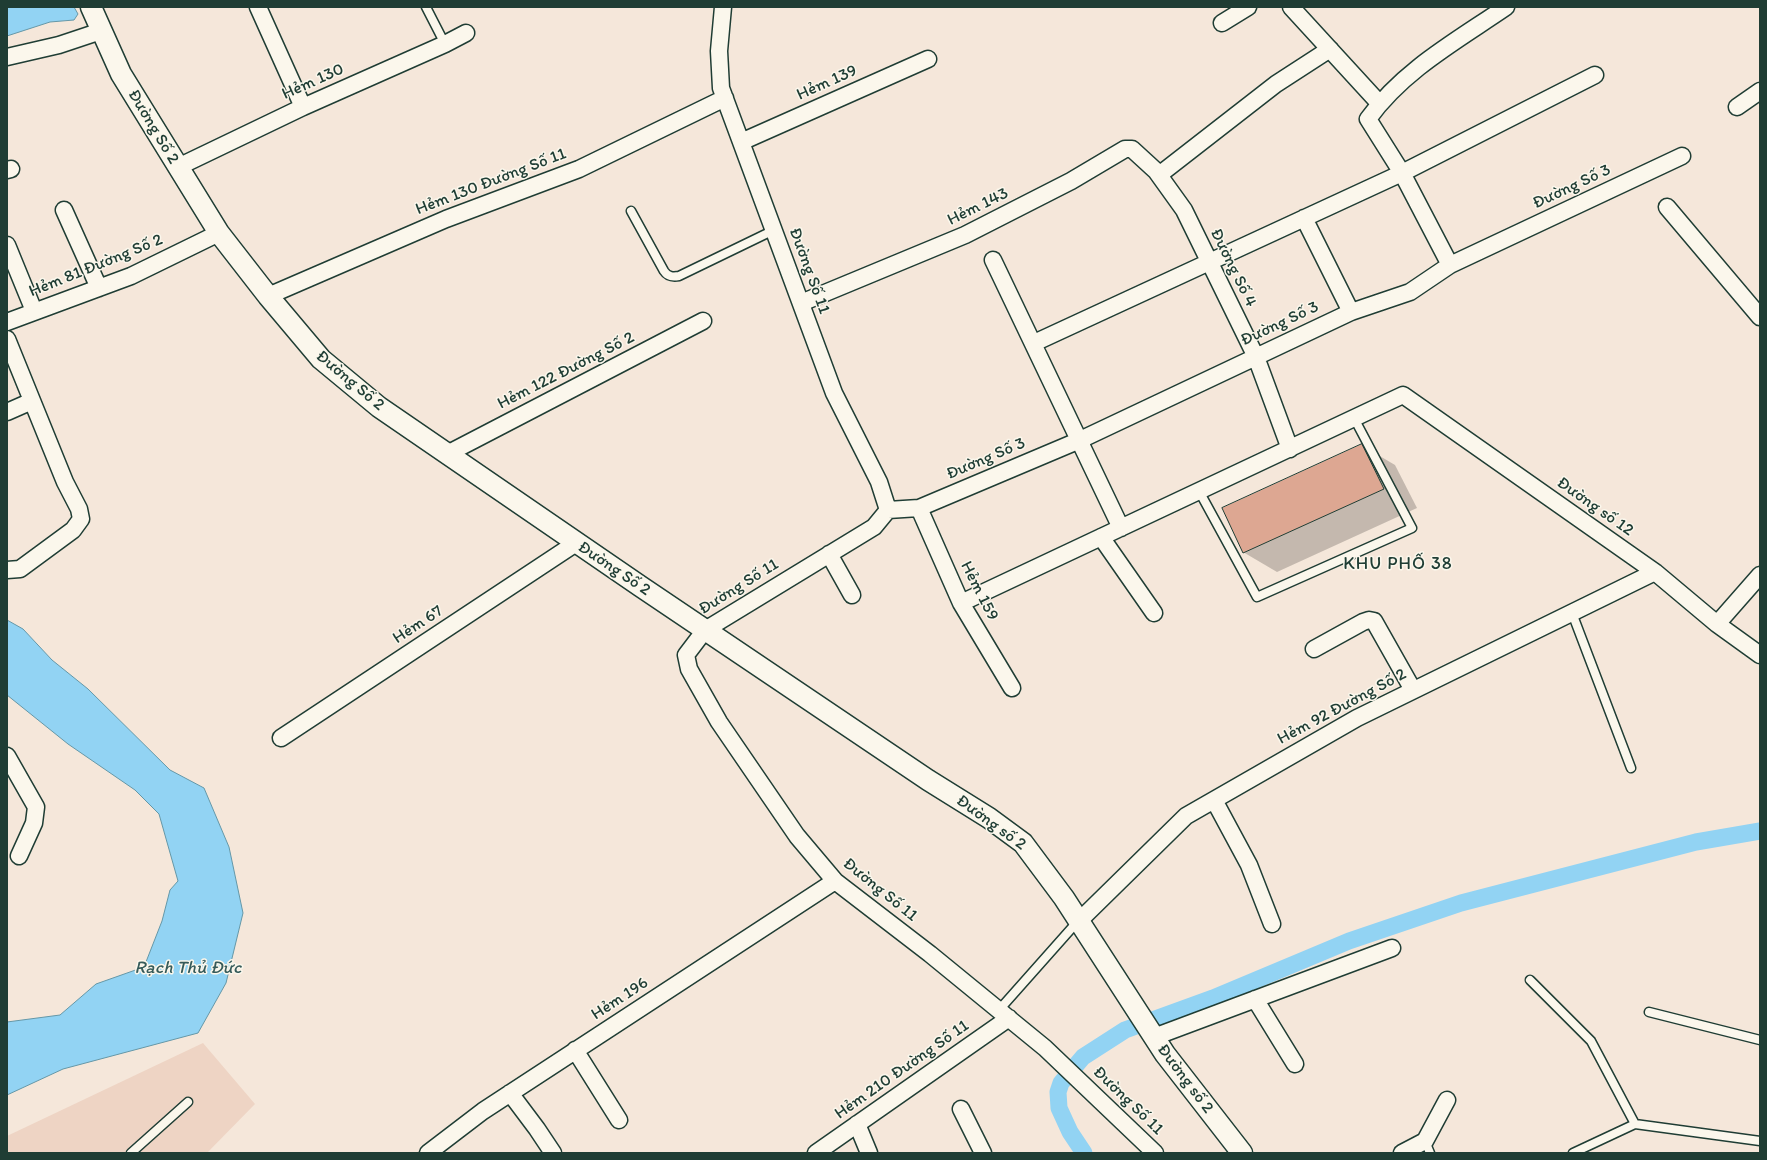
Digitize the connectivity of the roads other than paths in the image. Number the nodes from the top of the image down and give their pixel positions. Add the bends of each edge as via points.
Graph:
1 (91, 7) edge
2 (258, 7) edge
3 (426, 7) edge
4 (723, 7) edge
5 (1248, 7) edge
6 (1291, 7) edge
7 (1506, 7) edge
8 (1222, 23) dead end
9 (101, 31) junction
10 (466, 34) dead end
11 (445, 44) junction
12 (1330, 49) junction
13 (7, 57) edge
14 (928, 59) dead end
15 (1595, 75) dead end
16 (1760, 91) edge
17 (726, 98) junction
18 (1379, 103) junction
19 (303, 107) junction
20 (1736, 107) dead end
21 (741, 142) junction
22 (1682, 156) dead end
23 (178, 167) junction
24 (1402, 173) junction
25 (1159, 175) junction
26 (1667, 207) dead end
27 (64, 210) dead end
28 (631, 211) dead end
29 (1304, 218) junction
30 (774, 230) junction
31 (219, 233) junction
32 (7, 245) edge
33 (993, 260) dead end
34 (1209, 262) junction
35 (1450, 265) junction
36 (99, 288) junction
37 (268, 296) junction
38 (801, 303) junction
39 (34, 311) junction
40 (1351, 312) junction
41 (1760, 317) edge
42 (703, 321) dead end
43 (7, 322) edge
44 (7, 339) edge
45 (1034, 343) junction
46 (1256, 357) junction
47 (32, 401) junction
48 (7, 412) edge
49 (1354, 418) junction
50 (1080, 440) junction
51 (1290, 449) junction
52 (447, 454) junction
53 (1199, 491) junction
54 (919, 508) junction
55 (888, 510) junction
56 (1121, 528) junction
57 (1101, 537) junction
58 (576, 543) junction
59 (829, 554) junction
60 (7, 570) edge
61 (1655, 572) junction
62 (1760, 575) edge
63 (852, 595) dead end
64 (961, 603) junction
65 (1154, 613) dead end
66 (1572, 613) junction
67 (1717, 624) junction
68 (705, 630) junction
69 (1314, 649) dead end
70 (1760, 655) edge
71 (1012, 688) dead end
72 (1413, 690) junction
73 (281, 738) dead end
74 (7, 756) edge
75 (1631, 768) dead end
76 (1214, 800) junction
77 (19, 856) dead end
78 (835, 881) junction
79 (1079, 921) junction
80 (1272, 924) dead end
81 (1392, 948) dead end
82 (1530, 980) dead end
83 (1255, 999) junction
84 (1649, 1012) dead end
85 (1004, 1014) junction
86 (1154, 1037) junction
87 (1760, 1040) edge
88 (576, 1050) junction
89 (1294, 1064) dead end
90 (510, 1093) junction
91 (1446, 1100) dead end
92 (188, 1102) dead end
93 (962, 1109) dead end
94 (619, 1120) dead end
95 (857, 1124) junction
96 (1636, 1124) junction
97 (1760, 1141) edge
98 (1427, 1147) edge
99 (131, 1153) edge
100 (428, 1153) edge
101 (552, 1153) edge
102 (817, 1153) edge
103 (869, 1153) edge
104 (983, 1153) edge
105 (1155, 1153) edge
106 (1242, 1153) edge
107 (1402, 1153) edge
108 (1573, 1153) edge

1 - 9 street, Đường Số 2
2 - 19 street
3 - 11 lane
4 - 17 street, Đường Số 11 via 719,52 722,88
5 - 8 street
6 - 12 street
7 - 18 street via 1412,71
9 - 13 street via 59,45
9 - 23 street, Đường Số 2 via 121,74
10 - 11 street, Hẻm 130
11 - 19 street, Hẻm 130
12 - 18 street
12 - 25 street via 1276,84
14 - 21 street, Hẻm 139
15 - 24 street
16 - 20 street
17 - 21 street, Đường Số 11
17 - 37 street, Hẻm 130 Đường Số 11 via 579,168 446,218
18 - 24 street via 1368,118
19 - 23 street, Hẻm 130
21 - 30 street, Đường Số 11
22 - 35 street, Đường Số 3
23 - 31 street, Đường Số 2
24 - 29 street
24 - 35 street
25 - 34 street, Đường Số 4 via 1184,210
25 - 38 street, Hẻm 143 via 1132,149 1125,149 1071,181 966,235
26 - 41 street
27 - 36 street
28 - 30 lane via 664,271 673,277
29 - 34 street
29 - 40 street
30 - 38 street, Đường Số 11
31 - 36 street, Hẻm 81 Đường Số 2 via 131,276
31 - 37 street, Đường Số 2
32 - 39 street
33 - 45 street
34 - 45 street
34 - 46 street, Đường Số 4
35 - 40 street, Đường Số 3 via 1410,292
36 - 39 street, Hẻm 81 Đường Số 2
37 - 52 street, Đường Số 2 via 321,359 380,407
38 - 55 street, Đường Số 11 via 834,393 878,482
39 - 43 street, Hẻm 81 Đường Số 2
40 - 46 street, Đường Số 3
42 - 52 street, Hẻm 122 Đường Số 2
44 - 47 street
45 - 50 street
46 - 50 street, Đường Số 3
46 - 51 street, Đường Số 4
47 - 48 street
47 - 60 street via 65,482 79,509 81,520 73,530 20,570
49 - 51 street
49 - 53 lane via 1412,528 1257,597
49 - 61 street, Đường số 12 via 1403,395
50 - 54 street, Đường Số 3
50 - 56 street
51 - 53 street
52 - 58 street, Đường Số 2
53 - 56 street
54 - 55 street, Đường Số 3
54 - 64 street, Hẻm 159
55 - 59 street, Đường Số 11 via 874,527
56 - 57 street
57 - 64 street
57 - 65 street
58 - 68 street, Đường Số 2
58 - 73 street, Hẻm 67
59 - 63 street
59 - 68 street, Đường Số 11
61 - 66 street, Hẻm 92 Đường Số 2
61 - 67 street, Đường số 12
62 - 67 street
64 - 71 street, Hẻm 159
66 - 72 street, Hẻm 92 Đường Số 2
66 - 75 lane
67 - 70 street, Đường số 12
68 - 78 street, Đường Số 11 via 686,655 689,670 719,722 797,836
68 - 79 street, Đường số 2 via 1023,843
69 - 72 street via 1363,622 1374,621
72 - 76 street, Hẻm 92 Đường Số 2 via 1357,718
74 - 77 street via 36,807 34,823
76 - 79 street, Hẻm 92 Đường Số 2 via 1186,816
76 - 80 street via 1249,865
78 - 85 street, Đường Số 11
78 - 88 street, Hẻm 196
79 - 85 lane
79 - 86 street, Đường số 2
81 - 83 street
82 - 96 lane via 1591,1041
83 - 86 street
83 - 89 street
84 - 87 lane
85 - 95 street, Hẻm 210 Đường Số 11
85 - 105 street, Đường Số 11 via 1089,1089
86 - 106 street, Đường số 2
88 - 90 street, Hẻm 196
88 - 94 street
90 - 100 street, Hẻm 196
90 - 101 street via 538,1129
91 - 98 street
92 - 99 lane
93 - 104 street
95 - 102 street, Hẻm 210 Đường Số 11
95 - 103 street
96 - 97 lane
96 - 108 lane
98 - 107 street

